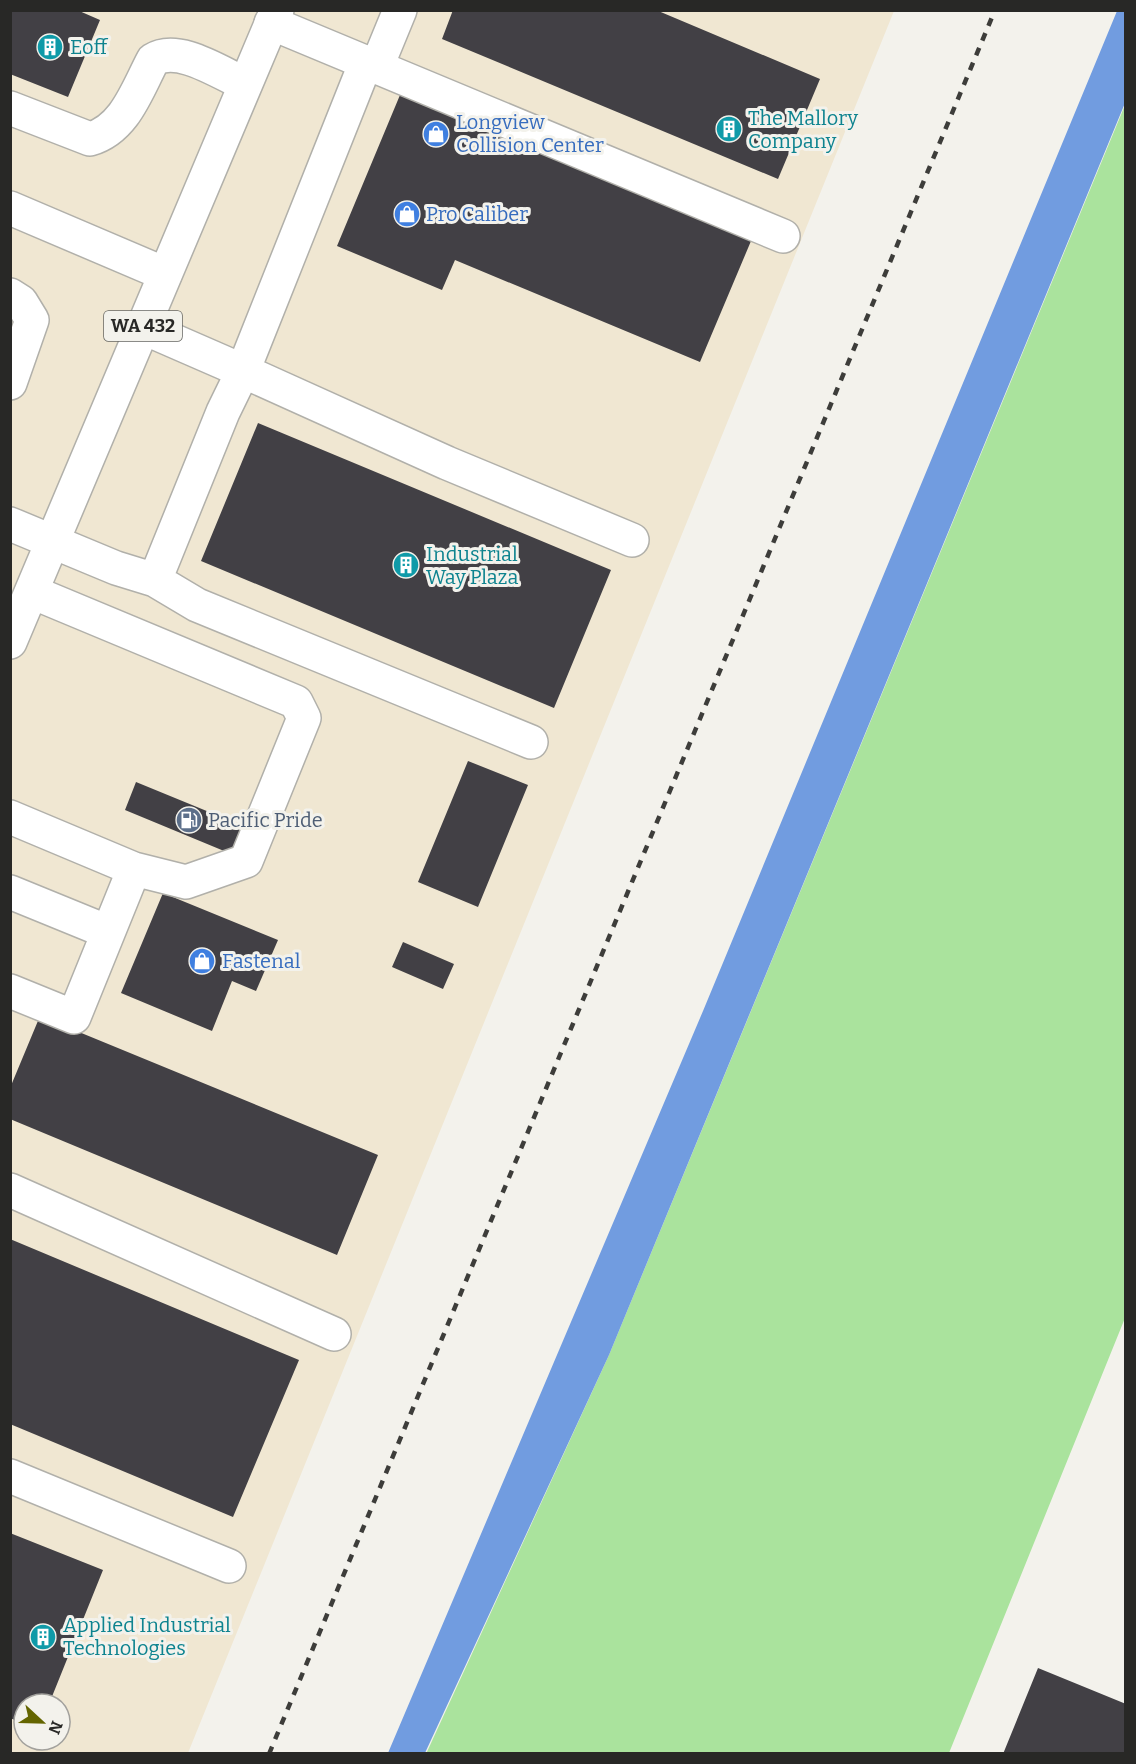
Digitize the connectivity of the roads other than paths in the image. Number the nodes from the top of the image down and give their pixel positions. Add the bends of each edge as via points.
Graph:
1 (400, 10) edge
2 (274, 17) edge
3 (372, 64) junction
4 (245, 84) junction
5 (10, 108) edge
6 (10, 208) edge
7 (783, 236) dead end
8 (165, 274) junction
9 (10, 295) edge
10 (142, 327) junction
11 (243, 371) junction
12 (10, 383) edge
13 (10, 524) edge
14 (632, 540) dead end
15 (52, 541) junction
16 (155, 580) junction
17 (32, 592) junction
18 (10, 642) edge
19 (531, 742) dead end
20 (10, 818) edge
21 (134, 869) junction
22 (10, 892) edge
23 (108, 932) junction
24 (10, 991) edge
25 (10, 1190) edge
26 (334, 1334) dead end
27 (10, 1476) edge
28 (229, 1566) dead end

1 - 3 main road
2 - 3 main road
2 - 4 main road, WA 432
3 - 7 main road
3 - 11 main road
4 - 5 main road via 188,59 161,55 153,60 119,122 104,135 90,139
4 - 8 main road, WA 432
6 - 8 main road
8 - 10 main road, WA 432
9 - 12 main road via 21,302 32,320
10 - 11 main road
10 - 15 main road, WA 432
11 - 14 main road via 447,463
11 - 16 main road
13 - 15 main road
15 - 16 main road
15 - 17 main road, WA 432
16 - 19 main road via 197,605
17 - 18 main road, WA 432
17 - 21 main road via 296,702 304,718 246,861 186,882
20 - 21 main road
21 - 23 main road
22 - 23 main road
23 - 24 main road via 74,1017
25 - 26 main road
27 - 28 main road

